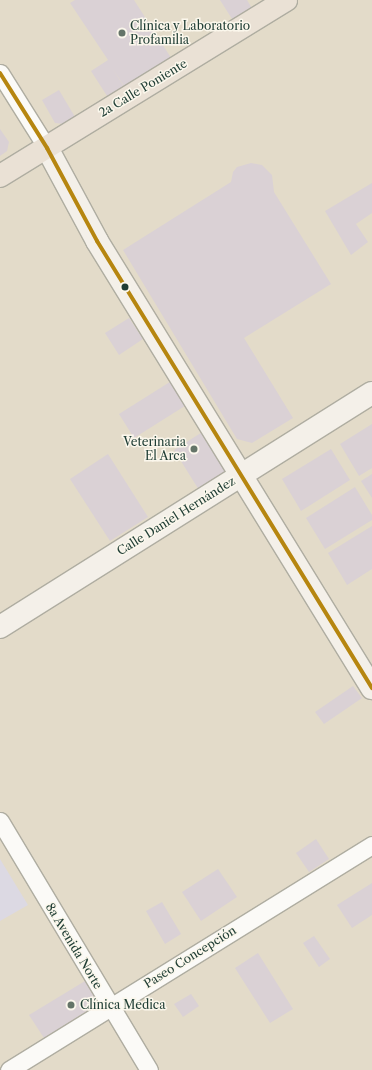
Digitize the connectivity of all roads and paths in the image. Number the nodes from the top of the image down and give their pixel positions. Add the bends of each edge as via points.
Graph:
1 (286, 0) edge
2 (0, 73) edge
3 (47, 148) junction
4 (0, 176) edge
5 (372, 393) edge
6 (240, 476) junction
7 (0, 627) edge
8 (372, 688) edge
9 (0, 821) edge
10 (372, 845) edge
11 (110, 1007) junction
12 (9, 1070) edge
13 (149, 1070) edge

1 - 3 main road, 2a Calle Poniente
2 - 3 street
3 - 4 main road, 2a Calle Poniente
3 - 6 street via 97,241
5 - 6 street, Calle Daniel Hernández
6 - 7 street, Calle Daniel Hernández
6 - 8 street
9 - 11 street, 8a Avenida Norte
10 - 11 street, Paseo Concepción
11 - 12 street, Paseo Concepción
11 - 13 street, 8a Avenida Norte

